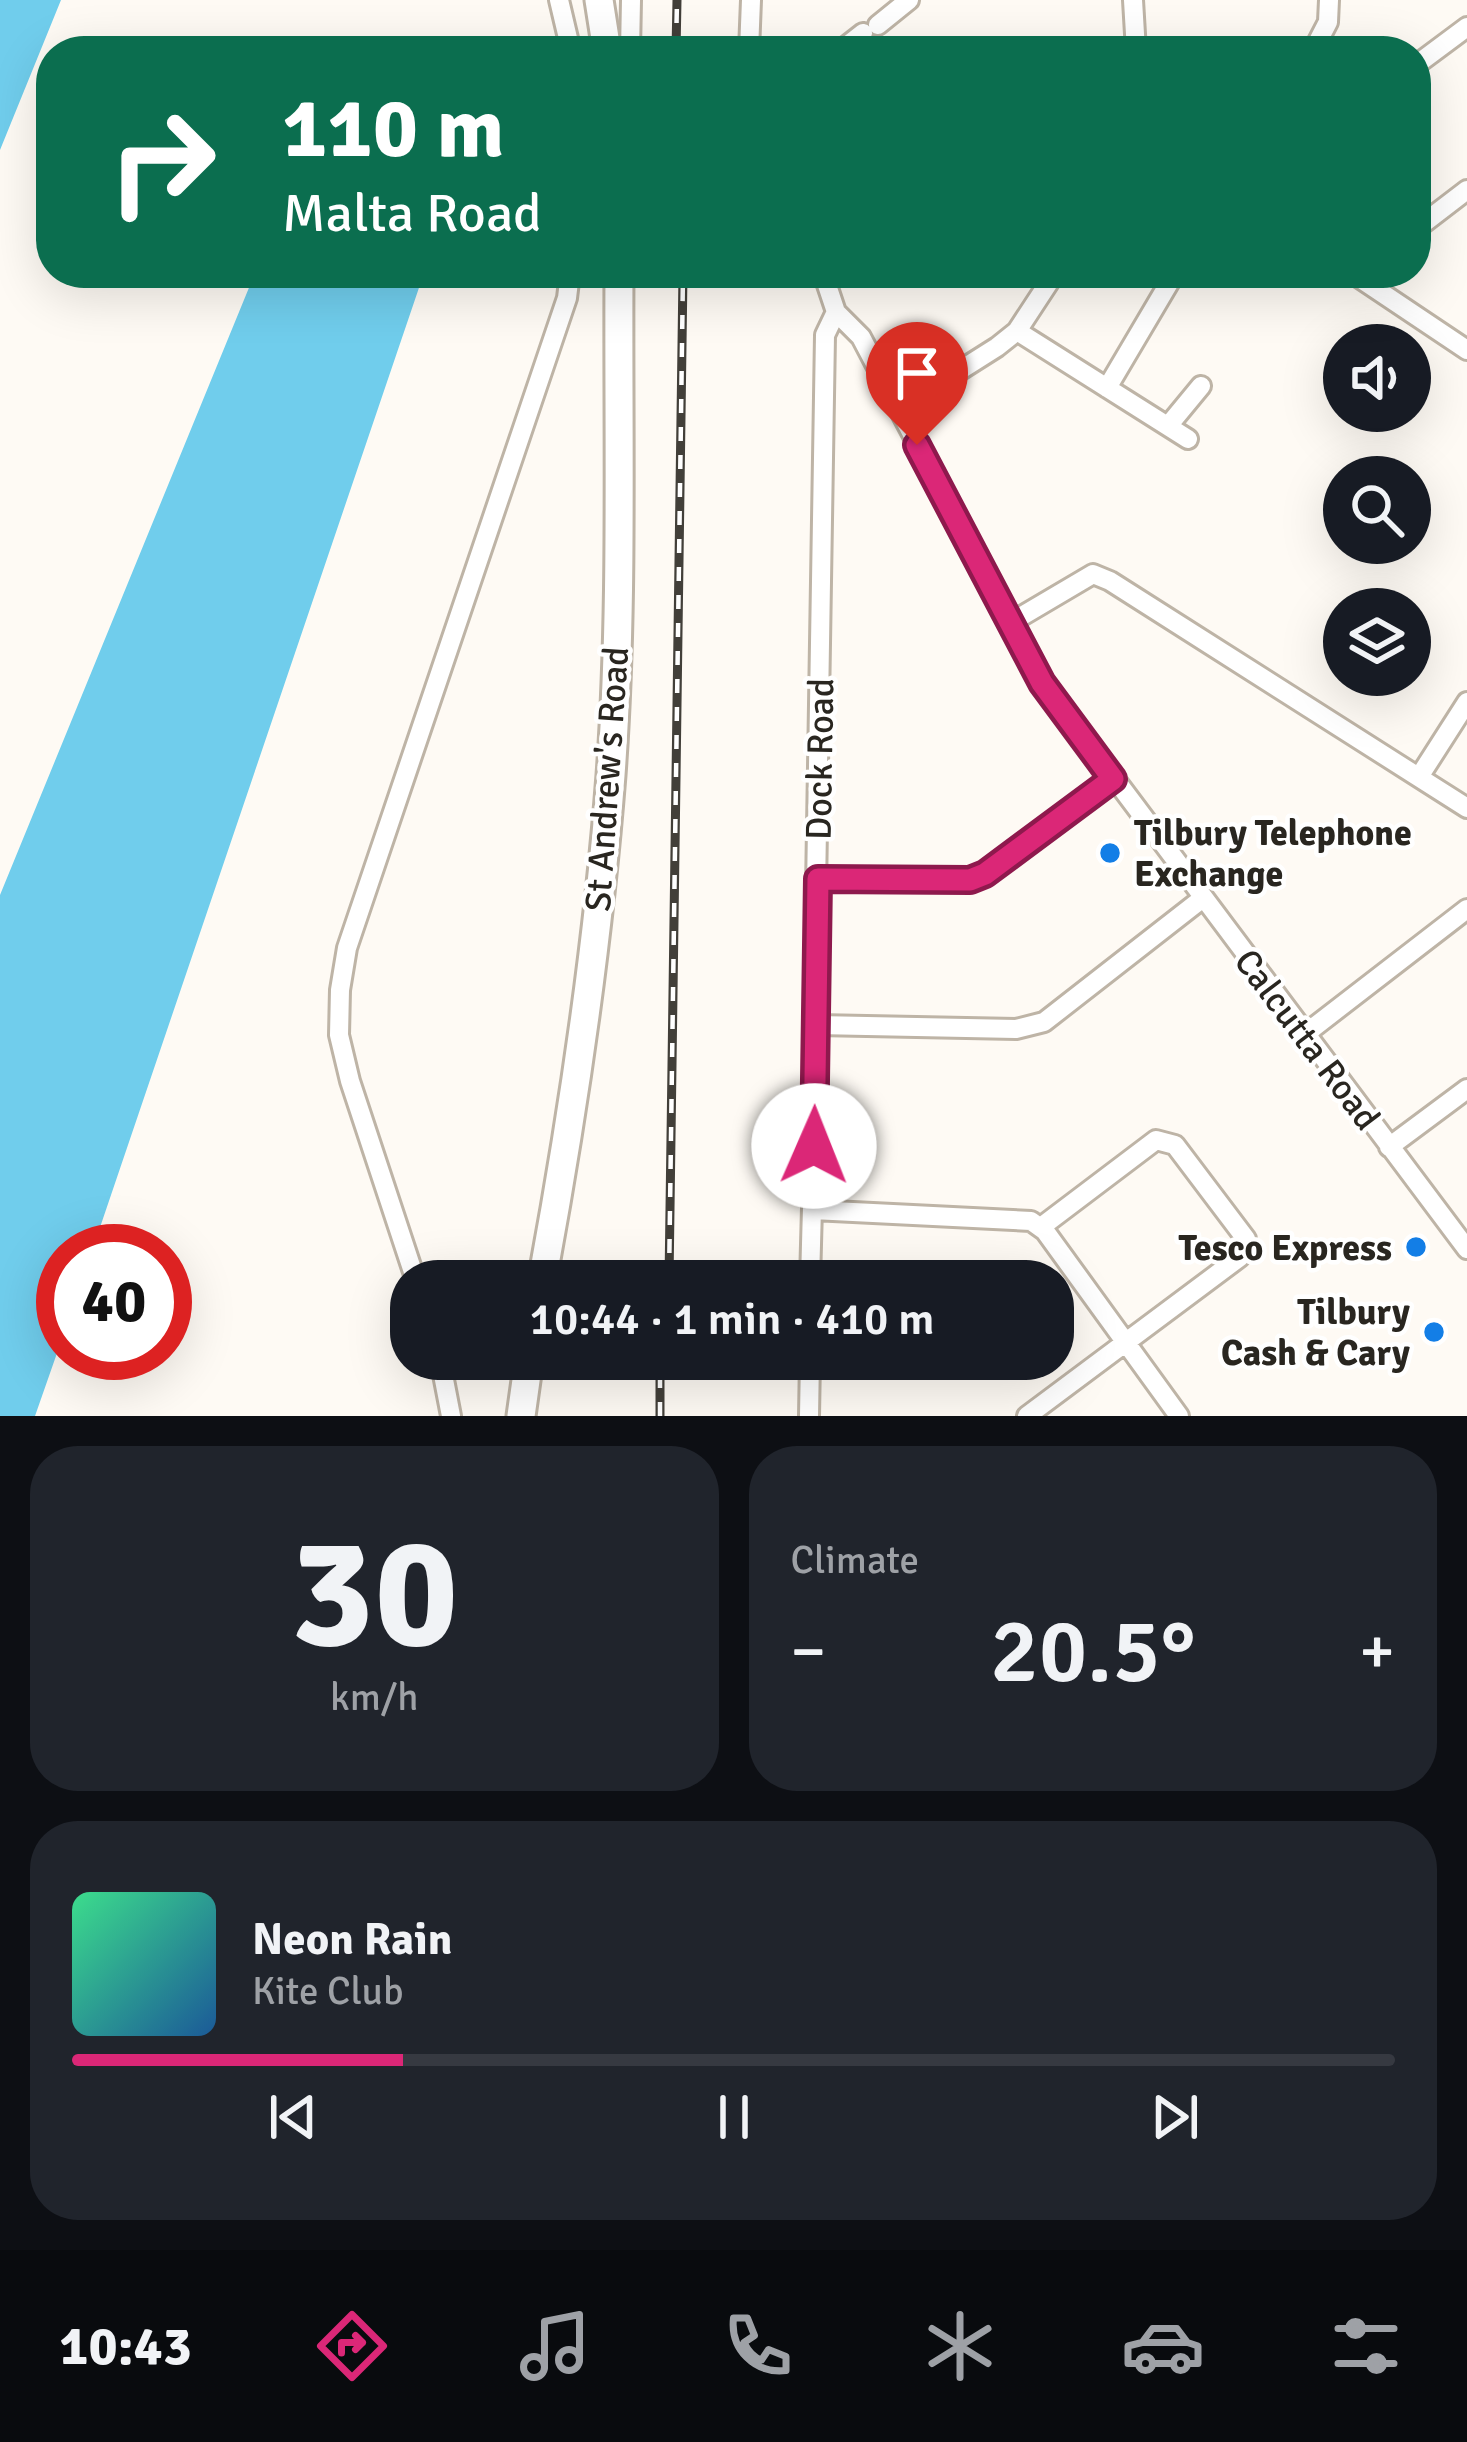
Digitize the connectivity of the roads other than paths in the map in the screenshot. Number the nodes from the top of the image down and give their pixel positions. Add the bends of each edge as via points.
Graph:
1 (559, 0) edge
2 (599, 0) edge
3 (631, 0) edge
4 (751, 0) edge
5 (910, 0) edge
6 (1132, 0) edge
7 (1330, 0) edge
8 (1467, 28) edge
9 (567, 36) edge
10 (605, 36) edge
11 (630, 36) edge
12 (750, 36) edge
13 (860, 36) edge
14 (1135, 36) edge
15 (1321, 36) edge
16 (1431, 54) edge
17 (1467, 190) edge
18 (1431, 218) edge
19 (568, 288) edge
20 (619, 288) edge
21 (828, 288) edge
22 (1045, 288) edge
23 (1166, 288) edge
24 (1376, 288) edge
25 (836, 312) junction
26 (1017, 332) junction
27 (1467, 350) edge
28 (1201, 386) dead end
29 (1107, 388) junction
30 (899, 409) junction
31 (1168, 426) junction
32 (1188, 439) dead end
33 (1010, 623) junction
34 (1467, 702) edge
35 (1419, 777) junction
36 (1113, 779) junction
37 (1467, 808) edge
38 (818, 879) junction
39 (1203, 898) junction
40 (1467, 909) edge
41 (817, 1025) junction
42 (1304, 1034) junction
43 (1467, 1089) edge
44 (1389, 1147) junction
45 (813, 1210) junction
46 (1042, 1227) junction
47 (1467, 1249) edge
48 (409, 1260) edge
49 (546, 1260) edge
50 (811, 1260) edge
51 (1125, 1342) junction
52 (444, 1380) edge
53 (526, 1380) edge
54 (809, 1380) edge
55 (451, 1416) edge
56 (521, 1416) edge
57 (809, 1416) edge
58 (1027, 1416) edge
59 (1179, 1416) edge

1 - 9 street
2 - 10 highway
3 - 11 street
4 - 12 street
5 - 13 street
6 - 14 street
7 - 15 street
8 - 16 street
17 - 18 street
19 - 48 street via 347,948 340,990 350,1082
20 - 49 highway, St Andrew's Road via 610,776
21 - 25 street, Calcutta Road
22 - 26 street
23 - 29 street
24 - 27 street
25 - 30 street, Calcutta Road via 861,337
25 - 38 street, Dock Road via 824,335
26 - 29 street
26 - 30 street
28 - 31 street
29 - 31 street
30 - 33 street, Calcutta Road
31 - 32 street
33 - 35 street via 1094,574
33 - 36 street, Calcutta Road via 1042,683
34 - 35 street
35 - 37 street
36 - 38 street via 970,880
36 - 39 street, Calcutta Road
38 - 41 street, Dock Road
39 - 41 street via 1044,1022 1016,1029
39 - 42 street, Calcutta Road
40 - 42 street
41 - 45 street, Dock Road
42 - 44 street, Calcutta Road
43 - 44 street
44 - 47 street, Calcutta Road
45 - 46 street
45 - 50 street, Dock Road
46 - 51 street
46 - 51 street via 1156,1140 1174,1145 1246,1239 1240,1257
51 - 58 street
51 - 59 street
52 - 55 street
53 - 56 highway
54 - 57 street

